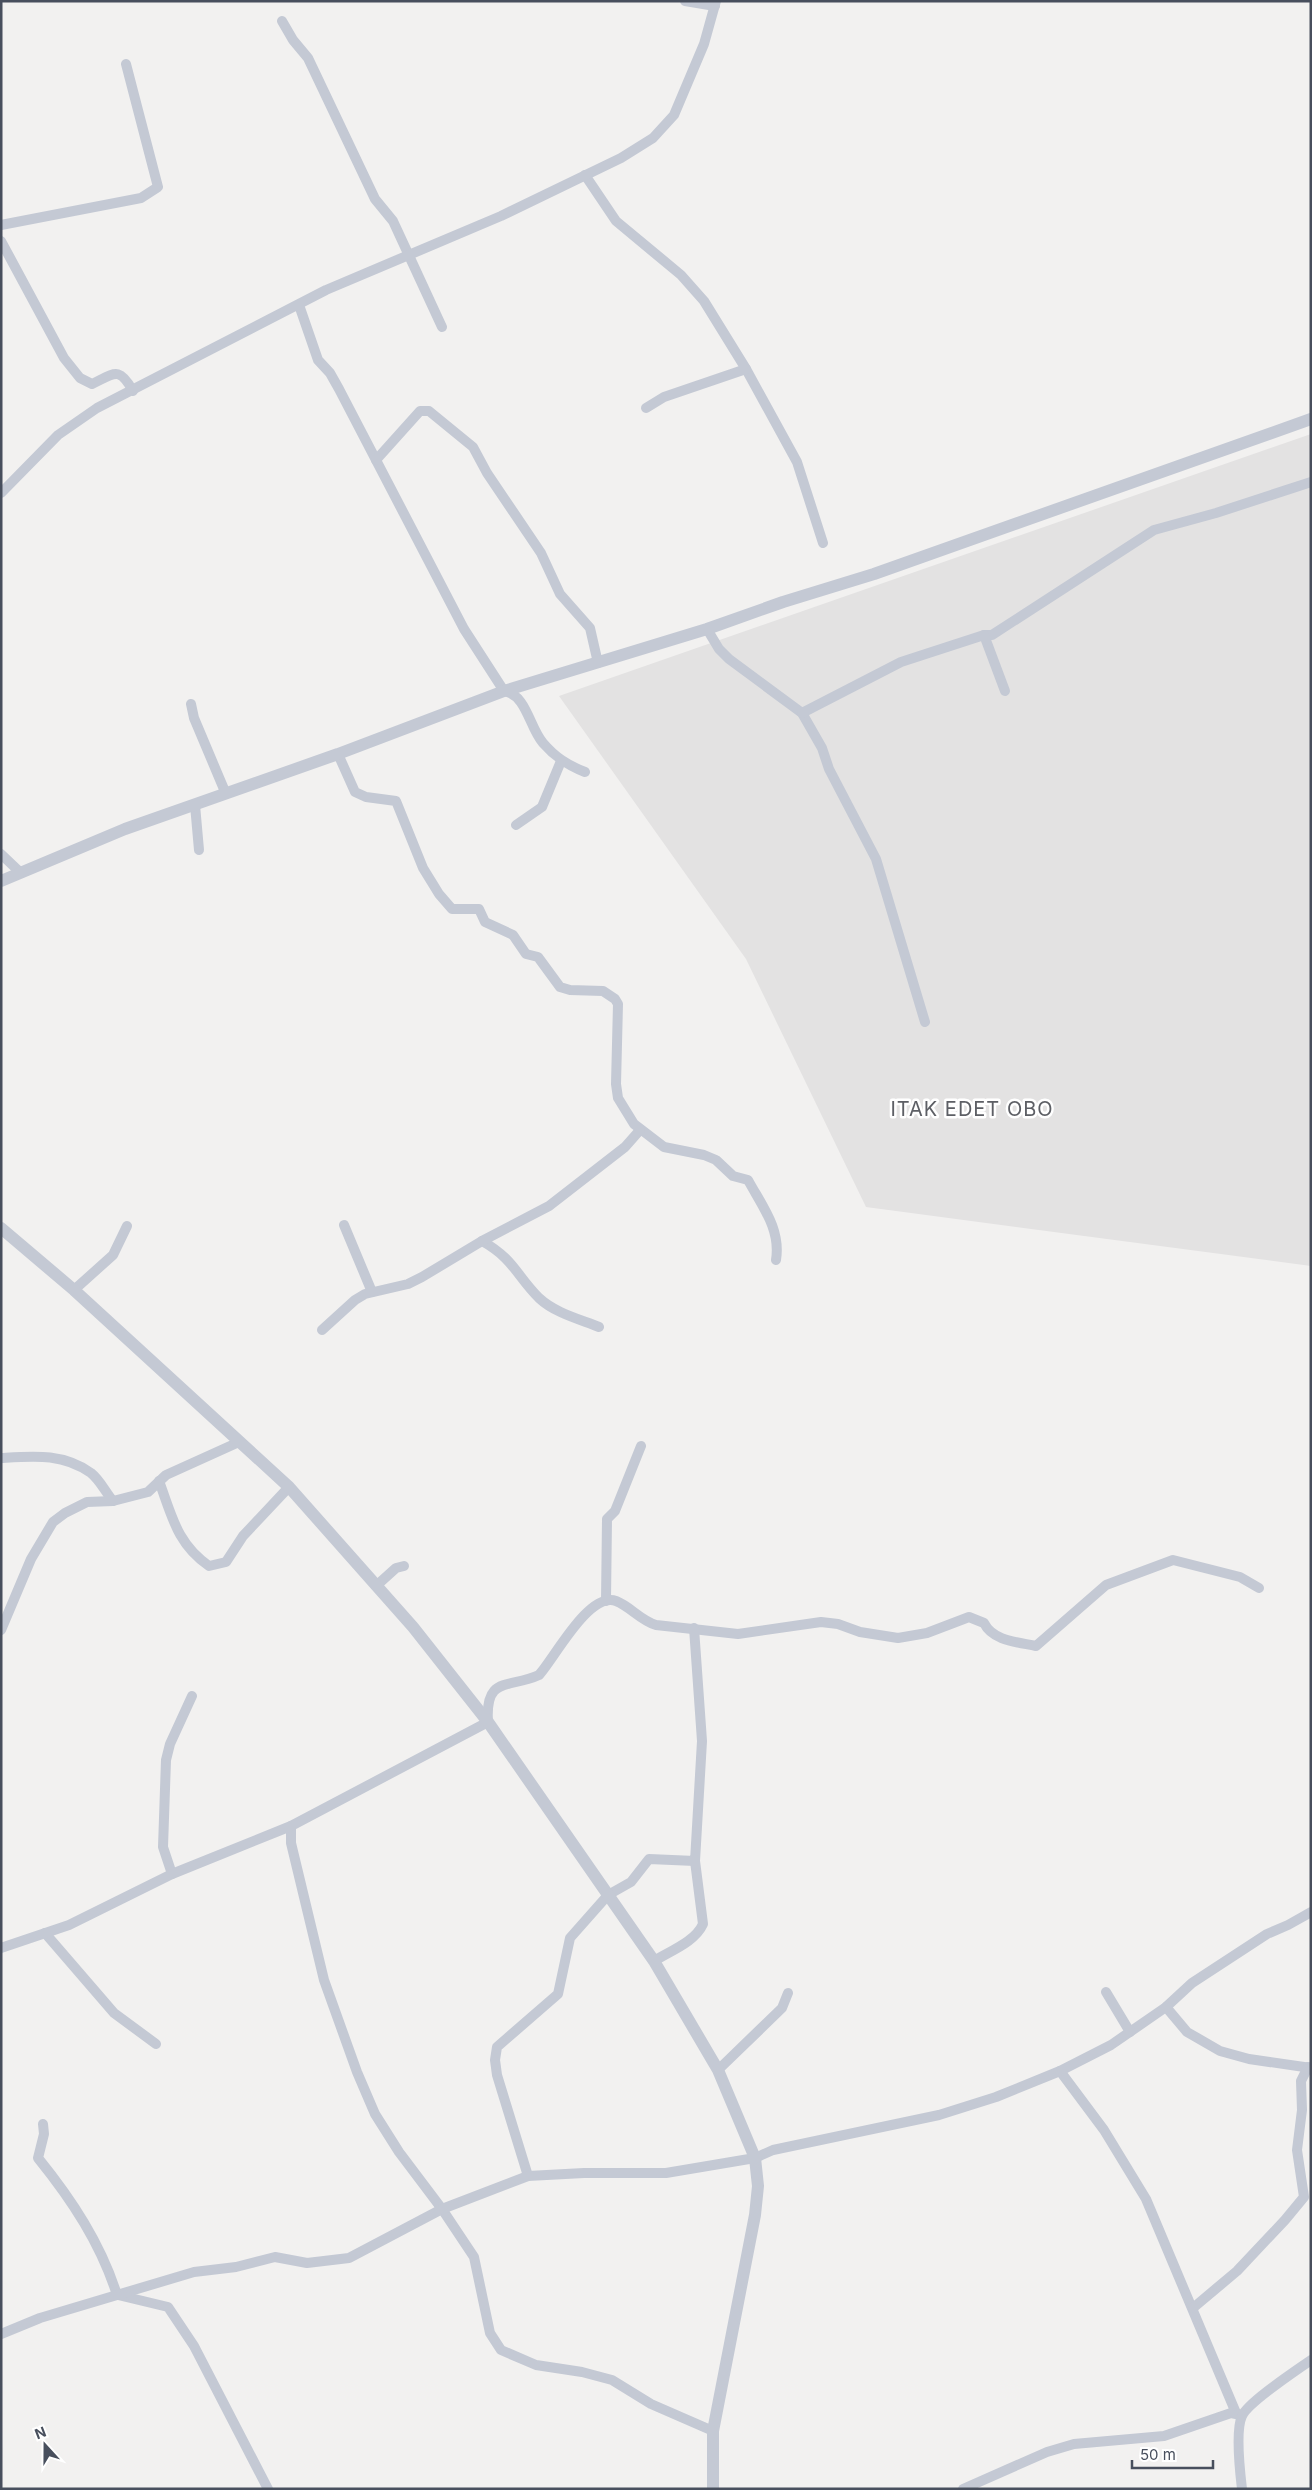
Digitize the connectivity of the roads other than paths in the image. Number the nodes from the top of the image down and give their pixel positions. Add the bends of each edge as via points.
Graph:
1 (685, 1) edge
2 (716, 4) edge
3 (282, 21) dead end
4 (126, 64) dead end
5 (585, 175) junction
6 (1, 225) edge
7 (1, 241) edge
8 (408, 254) junction
9 (299, 305) junction
10 (442, 327) dead end
11 (746, 370) junction
12 (133, 391) junction
13 (646, 408) dead end
14 (1311, 419) edge
15 (376, 460) junction
16 (1311, 482) edge
17 (1, 493) edge
18 (823, 543) dead end
19 (707, 629) junction
20 (984, 635) junction
21 (598, 663) junction
22 (504, 691) junction
23 (1005, 691) dead end
24 (191, 704) dead end
25 (802, 713) junction
26 (338, 754) junction
27 (561, 760) junction
28 (585, 772) dead end
29 (226, 794) junction
30 (195, 805) junction
31 (516, 825) dead end
32 (198, 850) dead end
33 (1, 854) edge
34 (21, 873) junction
35 (1, 882) edge
36 (925, 1022) dead end
37 (640, 1130) junction
38 (344, 1225) dead end
39 (127, 1226) dead end
40 (1, 1228) edge
41 (482, 1241) junction
42 (776, 1260) dead end
43 (74, 1290) junction
44 (372, 1292) junction
45 (599, 1327) dead end
46 (322, 1330) dead end
47 (239, 1442) junction
48 (641, 1446) dead end
49 (1, 1458) edge
50 (159, 1482) junction
51 (289, 1487) junction
52 (113, 1501) junction
53 (404, 1566) dead end
54 (376, 1586) junction
55 (1259, 1588) dead end
56 (606, 1601) junction
57 (694, 1628) junction
58 (1, 1630) edge
59 (192, 1696) dead end
60 (488, 1722) junction
61 (291, 1826) junction
62 (695, 1861) junction
63 (172, 1874) junction
64 (608, 1895) junction
65 (1311, 1912) edge
66 (44, 1933) junction
67 (1, 1948) edge
68 (654, 1961) junction
69 (1106, 1992) dead end
70 (788, 1993) dead end
71 (1166, 2007) junction
72 (1130, 2032) junction
73 (156, 2044) dead end
74 (1310, 2067) edge
75 (718, 2070) junction
76 (1060, 2071) junction
77 (43, 2124) dead end
78 (755, 2158) junction
79 (528, 2176) junction
80 (442, 2209) junction
81 (117, 2295) junction
82 (1193, 2308) junction
83 (1, 2334) edge
84 (1311, 2360) edge
85 (1239, 2415) junction
86 (712, 2431) junction
87 (268, 2489) edge
88 (713, 2489) edge
89 (963, 2489) edge
90 (1242, 2489) edge

1 - 2 street
2 - 5 street via 704,44 674,115 653,138
3 - 8 street via 308,58 375,199 390,215
4 - 6 street via 158,187 141,198
5 - 8 street via 501,216
5 - 11 street via 616,221 681,275 704,301
7 - 12 street via 64,358 80,378 92,384 120,374
8 - 9 street
8 - 10 street
9 - 12 street
9 - 15 street via 318,360 330,373
11 - 13 street via 664,397
11 - 18 street via 797,462
12 - 17 street via 97,408 58,435
14 - 19 street via 874,574
15 - 21 street via 420,411 429,411 473,448 541,553 560,594 590,628
15 - 22 street via 464,629
16 - 20 street via 1154,530 992,634
19 - 21 street
19 - 25 street via 729,659
20 - 23 street
20 - 25 street via 901,662
21 - 22 street
22 - 26 street
22 - 27 street via 520,698 542,741
24 - 29 street
25 - 36 street via 876,859
26 - 29 street
26 - 37 street via 355,792 366,797 396,801 423,868 452,910 479,910 485,922 513,935 523,952 538,957 560,987 603,991 615,999 618,1004 618,1098
27 - 28 street
27 - 31 street via 542,807
29 - 30 street
30 - 32 street
30 - 34 street via 125,829
33 - 34 street
34 - 35 street
37 - 41 street via 625,1147 549,1206
37 - 42 street via 664,1147 704,1155 716,1160 733,1176 748,1180 776,1232 779,1245
38 - 44 street
39 - 43 street via 113,1255
40 - 43 street
41 - 44 street via 408,1284
41 - 45 street via 512,1262 526,1283 550,1307
43 - 47 street
44 - 46 street via 355,1300
47 - 50 street
47 - 51 street
48 - 56 street via 615,1511 607,1519
49 - 52 street via 45,1455 69,1462 92,1474
50 - 51 street via 183,1543 209,1566 226,1562 243,1536
50 - 52 street via 148,1492
51 - 54 street
52 - 58 street via 96,1500 77,1505 53,1522 31,1559
53 - 54 street via 396,1568
54 - 60 street
55 - 57 street via 1240,1577 1173,1560 1106,1585 1036,1646 999,1637 988,1631 984,1622 968,1617 927,1633 898,1638 821,1622 738,1634
56 - 57 street via 615,1600 650,1623
56 - 60 street via 589,1611 560,1644 539,1675 510,1682 493,1691 488,1699
57 - 62 street via 702,1741
59 - 63 street via 166,1760 163,1847
60 - 61 street
60 - 64 street
61 - 63 street
61 - 80 street via 290,1843 324,1980 357,2072 380,2122
62 - 64 street via 649,1859 632,1882
62 - 68 street via 703,1924 700,1932
63 - 66 street
64 - 68 street
64 - 79 street via 570,1938 558,1994 497,2047 497,2075
65 - 71 street via 1267,1934 1192,1983
66 - 67 street
66 - 73 street via 114,2013
68 - 75 street
69 - 72 street
70 - 75 street via 782,2008
71 - 72 street
71 - 74 street via 1187,2032 1220,2051 1249,2059
72 - 76 street
74 - 82 street via 1301,2081 1302,2110 1297,2150 1304,2197 1237,2271
75 - 78 street
76 - 78 street via 996,2097 939,2115 773,2150
76 - 82 street via 1109,2138 1146,2199
77 - 81 street via 38,2158 72,2201 107,2264
78 - 79 street via 666,2173
78 - 86 street via 758,2186 755,2215
79 - 80 street
80 - 81 street via 349,2258 307,2263 275,2257 236,2267 194,2272
80 - 86 street via 474,2257 490,2333 501,2350 536,2365 612,2380 651,2404
81 - 83 street via 40,2318
81 - 87 street via 168,2307 194,2346
82 - 85 street
84 - 85 street
85 - 89 street via 1231,2413 1164,2436 1074,2444 1047,2452
85 - 90 street
86 - 88 street

